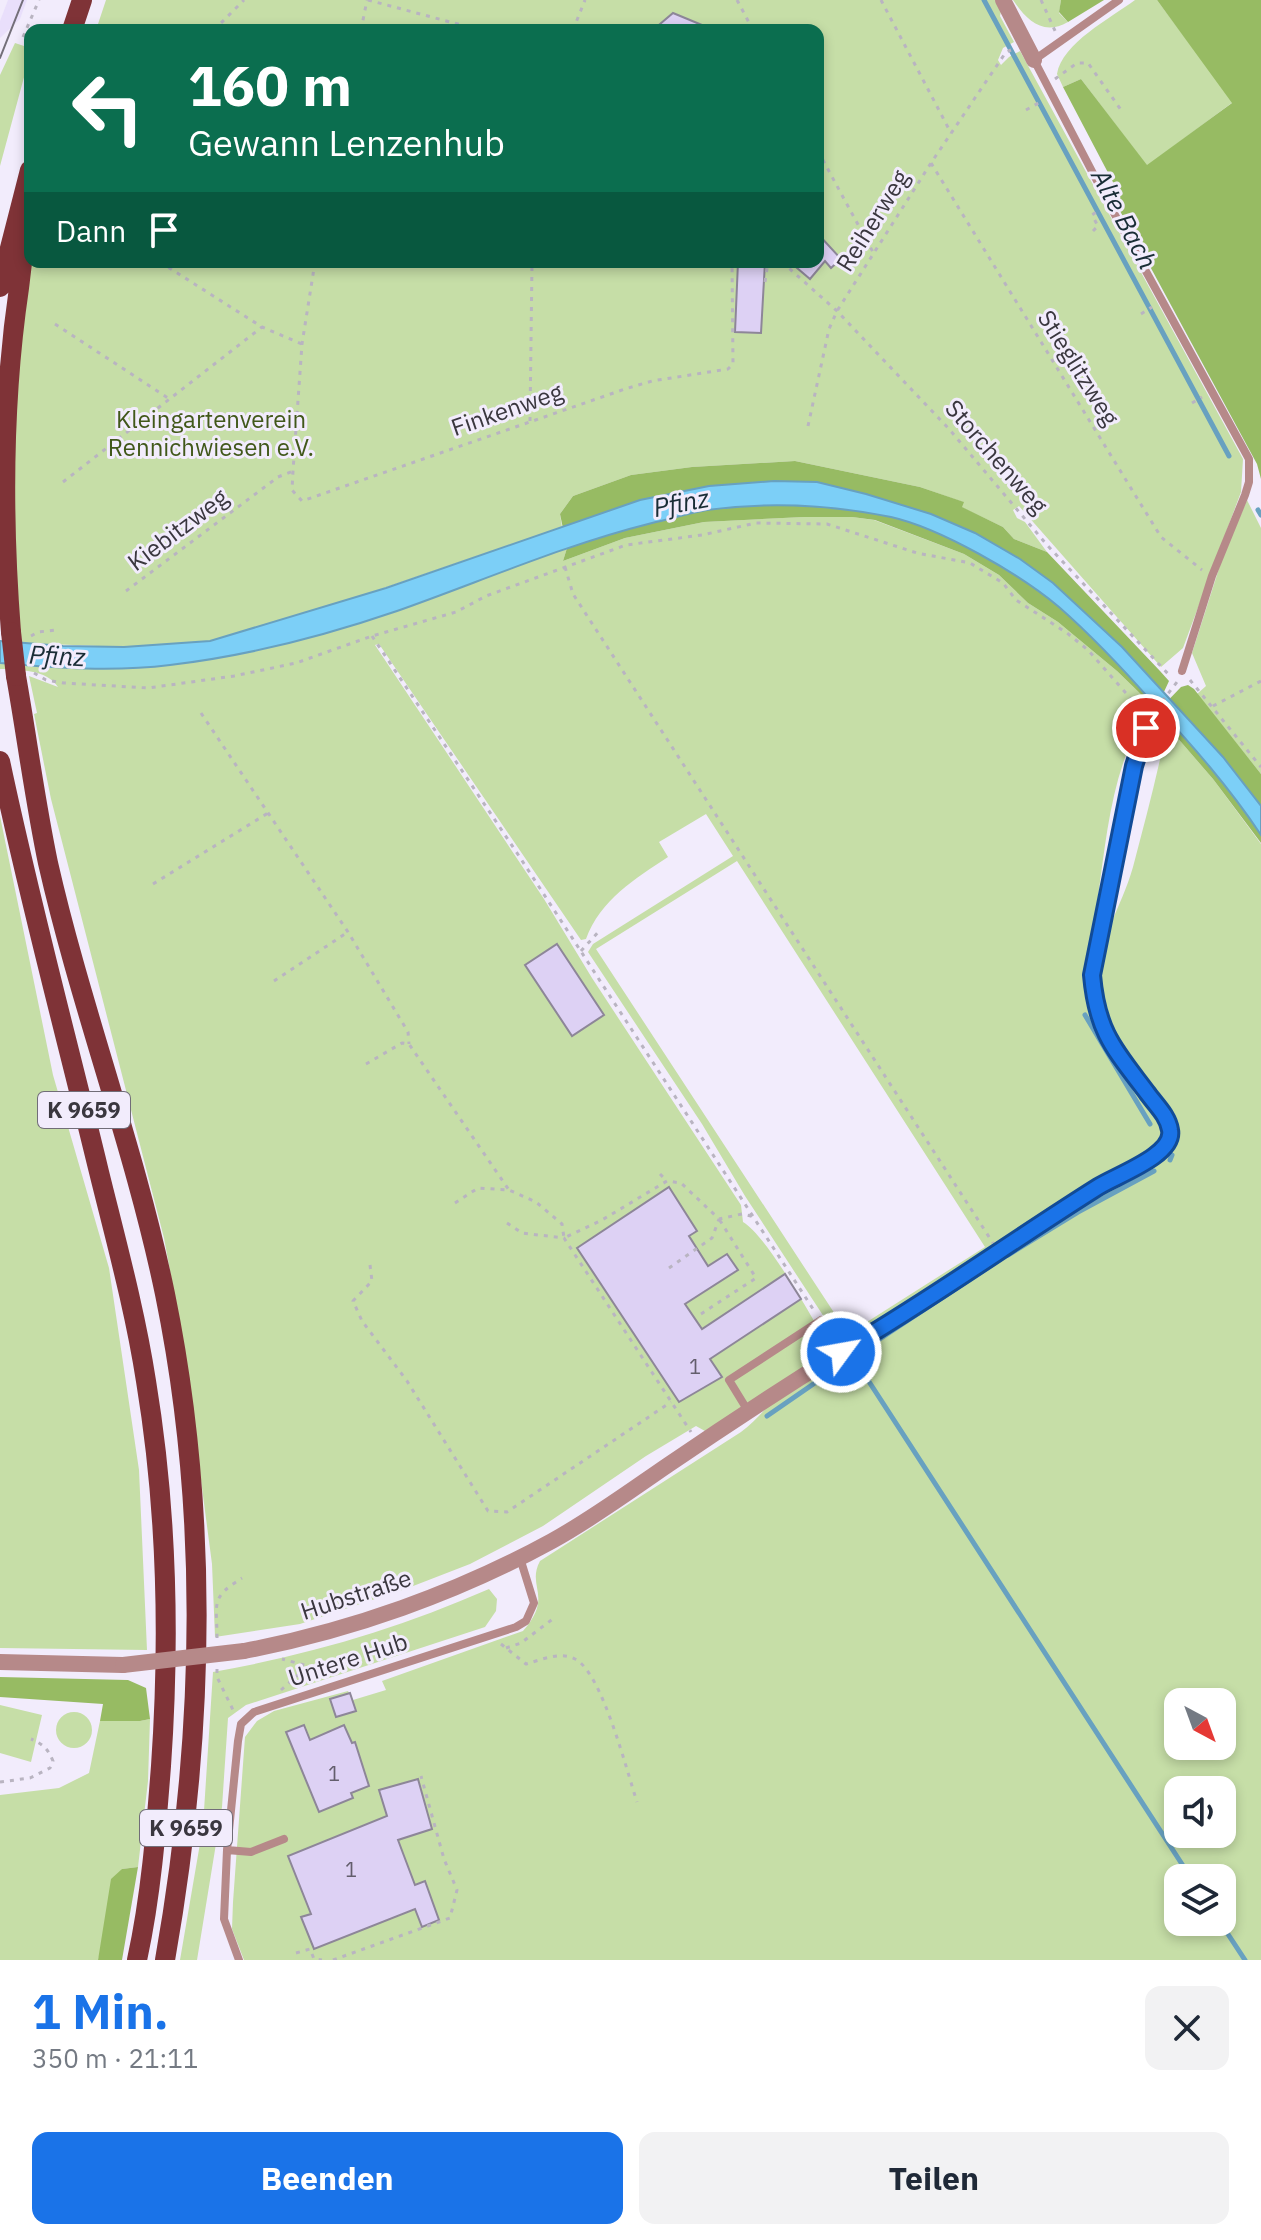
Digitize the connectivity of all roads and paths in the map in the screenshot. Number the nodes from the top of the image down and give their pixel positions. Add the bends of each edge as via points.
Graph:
1 (39, 0) edge
2 (82, 0) edge
3 (92, 0) edge
4 (244, 0) edge
5 (367, 0) edge
6 (585, 0) edge
7 (737, 0) edge
8 (881, 0) edge
9 (1003, 0) edge
10 (1041, 0) edge
11 (1119, 0) edge
12 (29, 24) edge
13 (74, 24) edge
14 (85, 24) edge
15 (220, 24) edge
16 (362, 24) edge
17 (457, 24) edge
18 (575, 24) edge
19 (750, 24) edge
20 (1060, 42) junction
21 (1006, 52) dead end
22 (1034, 60) junction
23 (1046, 84) junction
24 (1042, 101) dead end
25 (1026, 110) dead end
26 (1121, 110) dead end
27 (951, 133) junction
28 (824, 162) edge
29 (931, 163) junction
30 (24, 193) edge
31 (1100, 210) dead end
32 (1093, 231) dead end
33 (24, 254) edge
34 (874, 254) junction
35 (169, 268) edge
36 (314, 268) edge
37 (532, 268) edge
38 (732, 268) edge
39 (767, 268) edge
40 (789, 268) edge
41 (765, 282) dead end
42 (0, 287) edge
43 (1153, 307) dead end
44 (837, 311) junction
45 (1141, 314) dead end
46 (55, 324) dead end
47 (262, 327) junction
48 (302, 344) junction
49 (1204, 396) dead end
50 (168, 398) junction
51 (1194, 402) dead end
52 (530, 421) junction
53 (808, 426) dead end
54 (293, 471) junction
55 (63, 482) dead end
56 (565, 567) junction
57 (1212, 576) junction
58 (126, 591) dead end
59 (4, 596) edge
60 (57, 630) dead end
61 (17, 636) junction
62 (372, 636) junction
63 (1182, 671) junction
64 (24, 673) junction
65 (1261, 681) edge
66 (1177, 683) junction
67 (1146, 695) dead end
68 (1137, 704) junction
69 (1213, 706) junction
70 (1153, 710) dead end
71 (201, 713) dead end
72 (1147, 723) joint
73 (0, 761) edge
74 (1261, 767) edge
75 (268, 813) junction
76 (153, 884) dead end
77 (601, 929) dead end
78 (348, 932) junction
79 (581, 951) junction
80 (274, 981) dead end
81 (409, 1044) junction
82 (366, 1064) dead end
83 (660, 1174) dead end
84 (667, 1181) junction
85 (509, 1190) junction
86 (455, 1203) dead end
87 (755, 1217) junction
88 (719, 1219) junction
89 (507, 1223) dead end
90 (564, 1238) junction
91 (998, 1251) junction
92 (370, 1265) dead end
93 (669, 1268) dead end
94 (701, 1314) dead end
95 (821, 1320) joint
96 (841, 1352) joint
97 (671, 1402) junction
98 (748, 1411) junction
99 (694, 1447) junction
100 (520, 1558) junction
101 (554, 1618) dead end
102 (496, 1633) junction
103 (267, 1647) junction
104 (506, 1648) junction
105 (0, 1662) edge
106 (279, 1692) dead end
107 (31, 1739) dead end
108 (421, 1776) dead end
109 (0, 1782) edge
110 (637, 1802) dead end
111 (284, 1839) dead end
112 (227, 1850) junction
113 (303, 1958) dead end
114 (137, 1960) edge
115 (165, 1960) edge
116 (239, 1960) edge
117 (322, 1960) edge
118 (333, 1960) edge

1 - 12 path
2 - 13 main road
3 - 14 main road
4 - 15 path
5 - 16 path
5 - 17 path
6 - 18 path
7 - 19 path
8 - 27 path
9 - 22 street
10 - 20 path
11 - 20 lane
20 - 22 lane
21 - 27 path, Reiherweg
22 - 23 lane
23 - 26 path via 1077,63 1088,63
23 - 57 lane via 1249,459 1245,495
24 - 25 path
27 - 29 path, Reiherweg
28 - 34 path
29 - 34 path, Reiherweg
29 - 57 path, Stieglitzweg via 1161,537
30 - 42 main road
31 - 32 path via 1092,215 1098,226
33 - 59 main road, K 9659 via 7,392
34 - 44 path, Reiherweg
35 - 47 path
36 - 48 path
37 - 52 path
38 - 52 path, Finkenweg via 733,364 728,369 652,381
39 - 41 path
40 - 44 path, Storchenweg
43 - 45 path
44 - 53 path, Reiherweg
44 - 66 path, Storchenweg
46 - 50 path
47 - 48 path
47 - 50 path
48 - 54 path
49 - 51 path
50 - 55 path
52 - 54 path, Finkenweg via 302,501 292,490
54 - 58 path, Kiebitzweg
56 - 62 path via 456,612
56 - 68 path via 626,545 756,523 827,524 917,553 970,563 1088,650
56 - 91 path via 573,594
57 - 63 lane
59 - 61 main road, K 9659
60 - 61 path
61 - 64 main road, K 9659, bridge
62 - 64 path via 296,663 148,688 46,680
62 - 79 path
63 - 66 path
63 - 69 path
64 - 115 main road, K 9659 via 31,774 49,865 165,1297 189,1462 196,1694 185,1832
65 - 69 path
66 - 70 path
67 - 68 path
68 - 72 path
69 - 74 path
71 - 75 path
72 - 91 lane via 1092,975 1103,1029 1164,1115 1169,1143
73 - 114 main road, K 9659 via 131,1301 157,1460 166,1584 166,1694 154,1855
75 - 76 path
75 - 78 path
77 - 79 path
78 - 80 path
78 - 81 path via 408,1032
79 - 87 path
81 - 82 path via 386,1049
81 - 85 path
83 - 84 path
84 - 88 path via 681,1183
84 - 90 path
85 - 86 path via 478,1188
85 - 90 path via 536,1202 562,1224
87 - 88 path
87 - 95 path
88 - 93 path via 712,1238
88 - 94 path via 756,1278
89 - 90 path via 522,1233
90 - 97 path
91 - 96 lane
92 - 97 path via 372,1281 353,1301 362,1321 407,1381 488,1511 507,1512
95 - 98 lane via 729,1380
96 - 98 street, Hubstraße
97 - 99 path
98 - 99 street, Hubstraße
99 - 100 street, Hubstraße
100 - 102 lane, Untere Hub via 532,1592 532,1612 526,1621
100 - 103 street, Hubstraße via 351,1625
101 - 104 path
102 - 104 path
102 - 112 lane, Untere Hub via 254,1712 241,1724
103 - 105 street, Hubstraße, bridge via 123,1665
103 - 106 path via 279,1659 308,1666
104 - 110 path via 526,1664 562,1655 577,1659 607,1706
107 - 109 path via 49,1750 50,1768 30,1778
108 - 118 path via 457,1890 450,1918
111 - 112 lane via 251,1852
112 - 116 lane, Untere Hub via 224,1919
113 - 117 path via 296,1953 310,1949 314,1959

